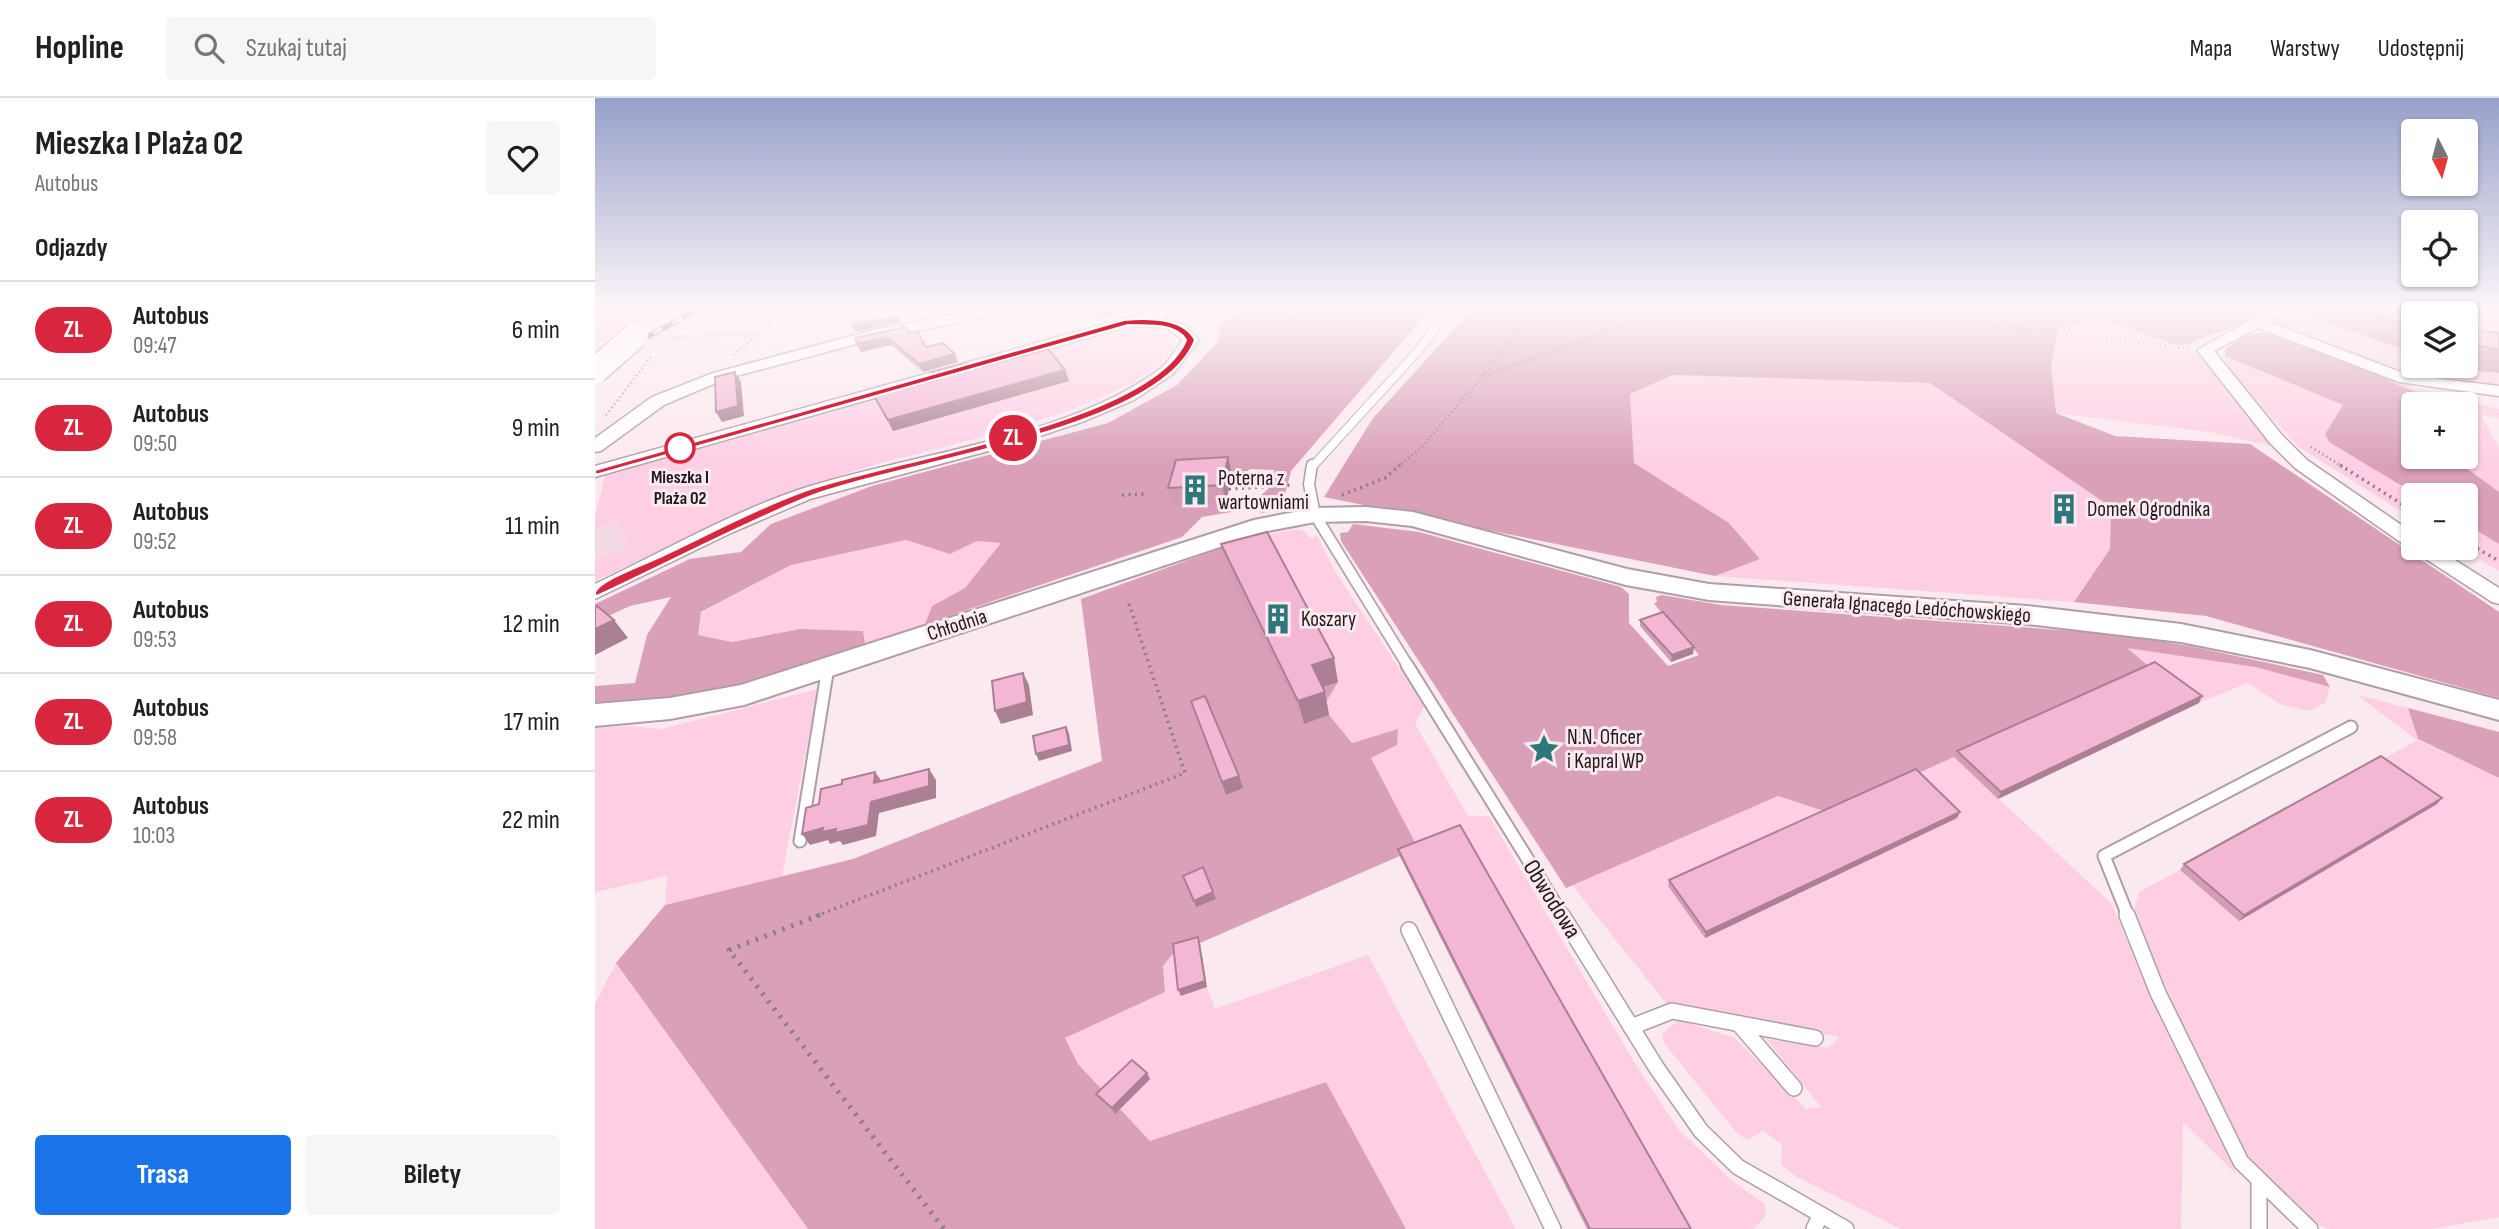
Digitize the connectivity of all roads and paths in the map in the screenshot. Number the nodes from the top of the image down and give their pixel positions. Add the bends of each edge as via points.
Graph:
1 (649, 360) edge
2 (780, 360) edge
3 (994, 360) edge
4 (1175, 360) edge
5 (1410, 360) edge
6 (1495, 360) edge
7 (1525, 360) edge
8 (2213, 360) edge
9 (2355, 360) edge
10 (1482, 377) junction
11 (2499, 391) edge
12 (602, 420) dead end
13 (2303, 441) dead end
14 (595, 447) edge
15 (595, 472) edge
16 (1309, 484) junction
17 (1229, 489) dead end
18 (1145, 494) dead end
19 (1122, 495) dead end
20 (1339, 497) dead end
21 (2401, 502) edge
22 (1315, 515) junction
23 (2401, 534) edge
24 (2478, 549) edge
25 (2441, 560) edge
26 (2499, 561) edge
27 (595, 592) edge
28 (2499, 597) edge
29 (1128, 601) dead end
30 (828, 667) junction
31 (2499, 710) edge
32 (595, 715) edge
33 (2351, 727) dead end
34 (800, 841) edge
35 (1409, 930) dead end
36 (1739, 1024) junction
37 (1631, 1027) junction
38 (1815, 1038) dead end
39 (1794, 1088) dead end
40 (2259, 1180) junction
41 (1817, 1223) edge
42 (944, 1229) edge
43 (1553, 1229) edge
44 (1846, 1229) edge
45 (2259, 1229) edge
46 (2311, 1229) edge

1 - 12 path
2 - 14 street via 719,376 658,401
3 - 15 street
4 - 27 street via 1148,385 1074,421 804,495
5 - 16 lane via 1312,465
6 - 10 path
7 - 10 path
8 - 23 street via 2301,464
9 - 11 street via 2406,379
10 - 20 path via 1421,449 1385,478
13 - 21 path
16 - 17 path
16 - 22 lane
18 - 19 path
22 - 30 street, Chłodnia via 1227,536
22 - 31 street, Generała Ignacego Ledóchowskiego via 1413,519 1626,576 1709,592 2027,615 2181,633 2310,659
22 - 37 lane, Obwodowa
24 - 26 path
25 - 28 street
29 - 42 path via 1185,773 729,950
30 - 32 street, Chłodnia via 744,695 690,707
30 - 34 lane
33 - 40 lane via 2104,856 2158,993 2241,1162
35 - 43 lane
36 - 37 lane via 1672,1012
36 - 38 lane
36 - 39 lane
37 - 41 lane, Obwodowa via 1700,1131 1738,1167
40 - 45 lane
40 - 46 lane
41 - 44 lane, Obwodowa

